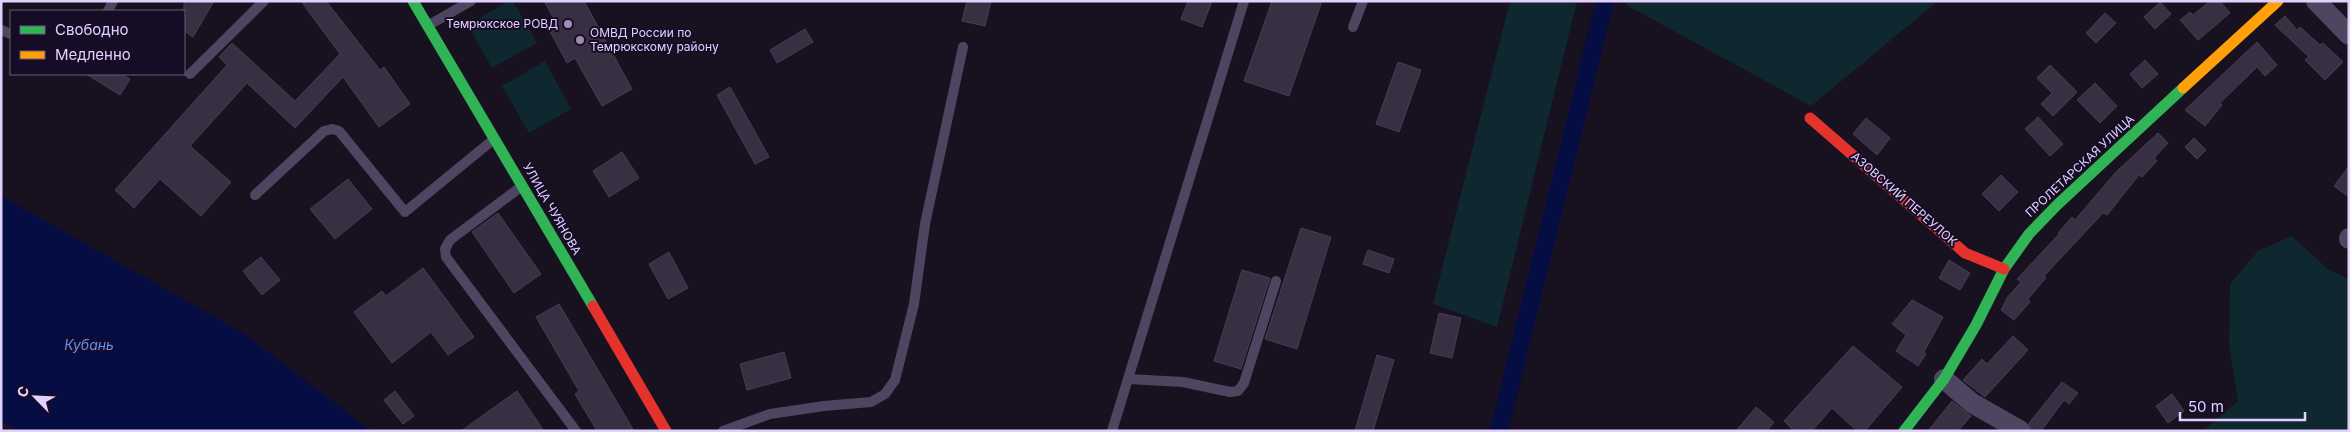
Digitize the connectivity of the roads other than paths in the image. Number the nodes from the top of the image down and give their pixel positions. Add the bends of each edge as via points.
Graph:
1 (264, 1) edge
2 (413, 1) edge
3 (471, 1) edge
4 (1244, 1) edge
5 (1363, 1) edge
6 (2278, 1) edge
7 (2316, 1) edge
8 (428, 26) junction
9 (1353, 27) dead end
10 (2349, 35) edge
11 (963, 47) dead end
12 (190, 74) dead end
13 (1810, 118) dead end
14 (494, 138) junction
15 (523, 186) junction
16 (255, 195) dead end
17 (2004, 269) junction
18 (1276, 281) dead end
19 (1128, 379) junction
20 (1944, 379) junction
21 (576, 431) edge
22 (666, 431) edge
23 (723, 431) edge
24 (1112, 431) edge
25 (1904, 431) edge
26 (2021, 431) edge

1 - 12 lane
2 - 8 street, УЛИЦА ЧУЯНОВА
3 - 8 lane
4 - 19 lane
5 - 9 lane
6 - 17 street, ПРОЛЕТАРСКАЯ УЛИЦА via 2057,205 2029,234
7 - 10 street
8 - 14 street, УЛИЦА ЧУЯНОВА
11 - 23 lane via 924,224 914,304 895,380 885,394 871,402 770,414
13 - 17 street, АЗОВСКИЙ ПЕРЕУЛОК via 1965,253
14 - 15 street, УЛИЦА ЧУЯНОВА
14 - 16 lane via 405,212 339,131 332,128 324,131
15 - 21 lane via 450,240 445,249 446,257
15 - 22 street, УЛИЦА ЧУЯНОВА
17 - 20 street, ПРОЛЕТАРСКАЯ УЛИЦА
18 - 19 lane via 1244,383 1238,391 1183,382
19 - 24 lane
20 - 25 street, ПРОЛЕТАРСКАЯ УЛИЦА
20 - 26 street via 1972,403

